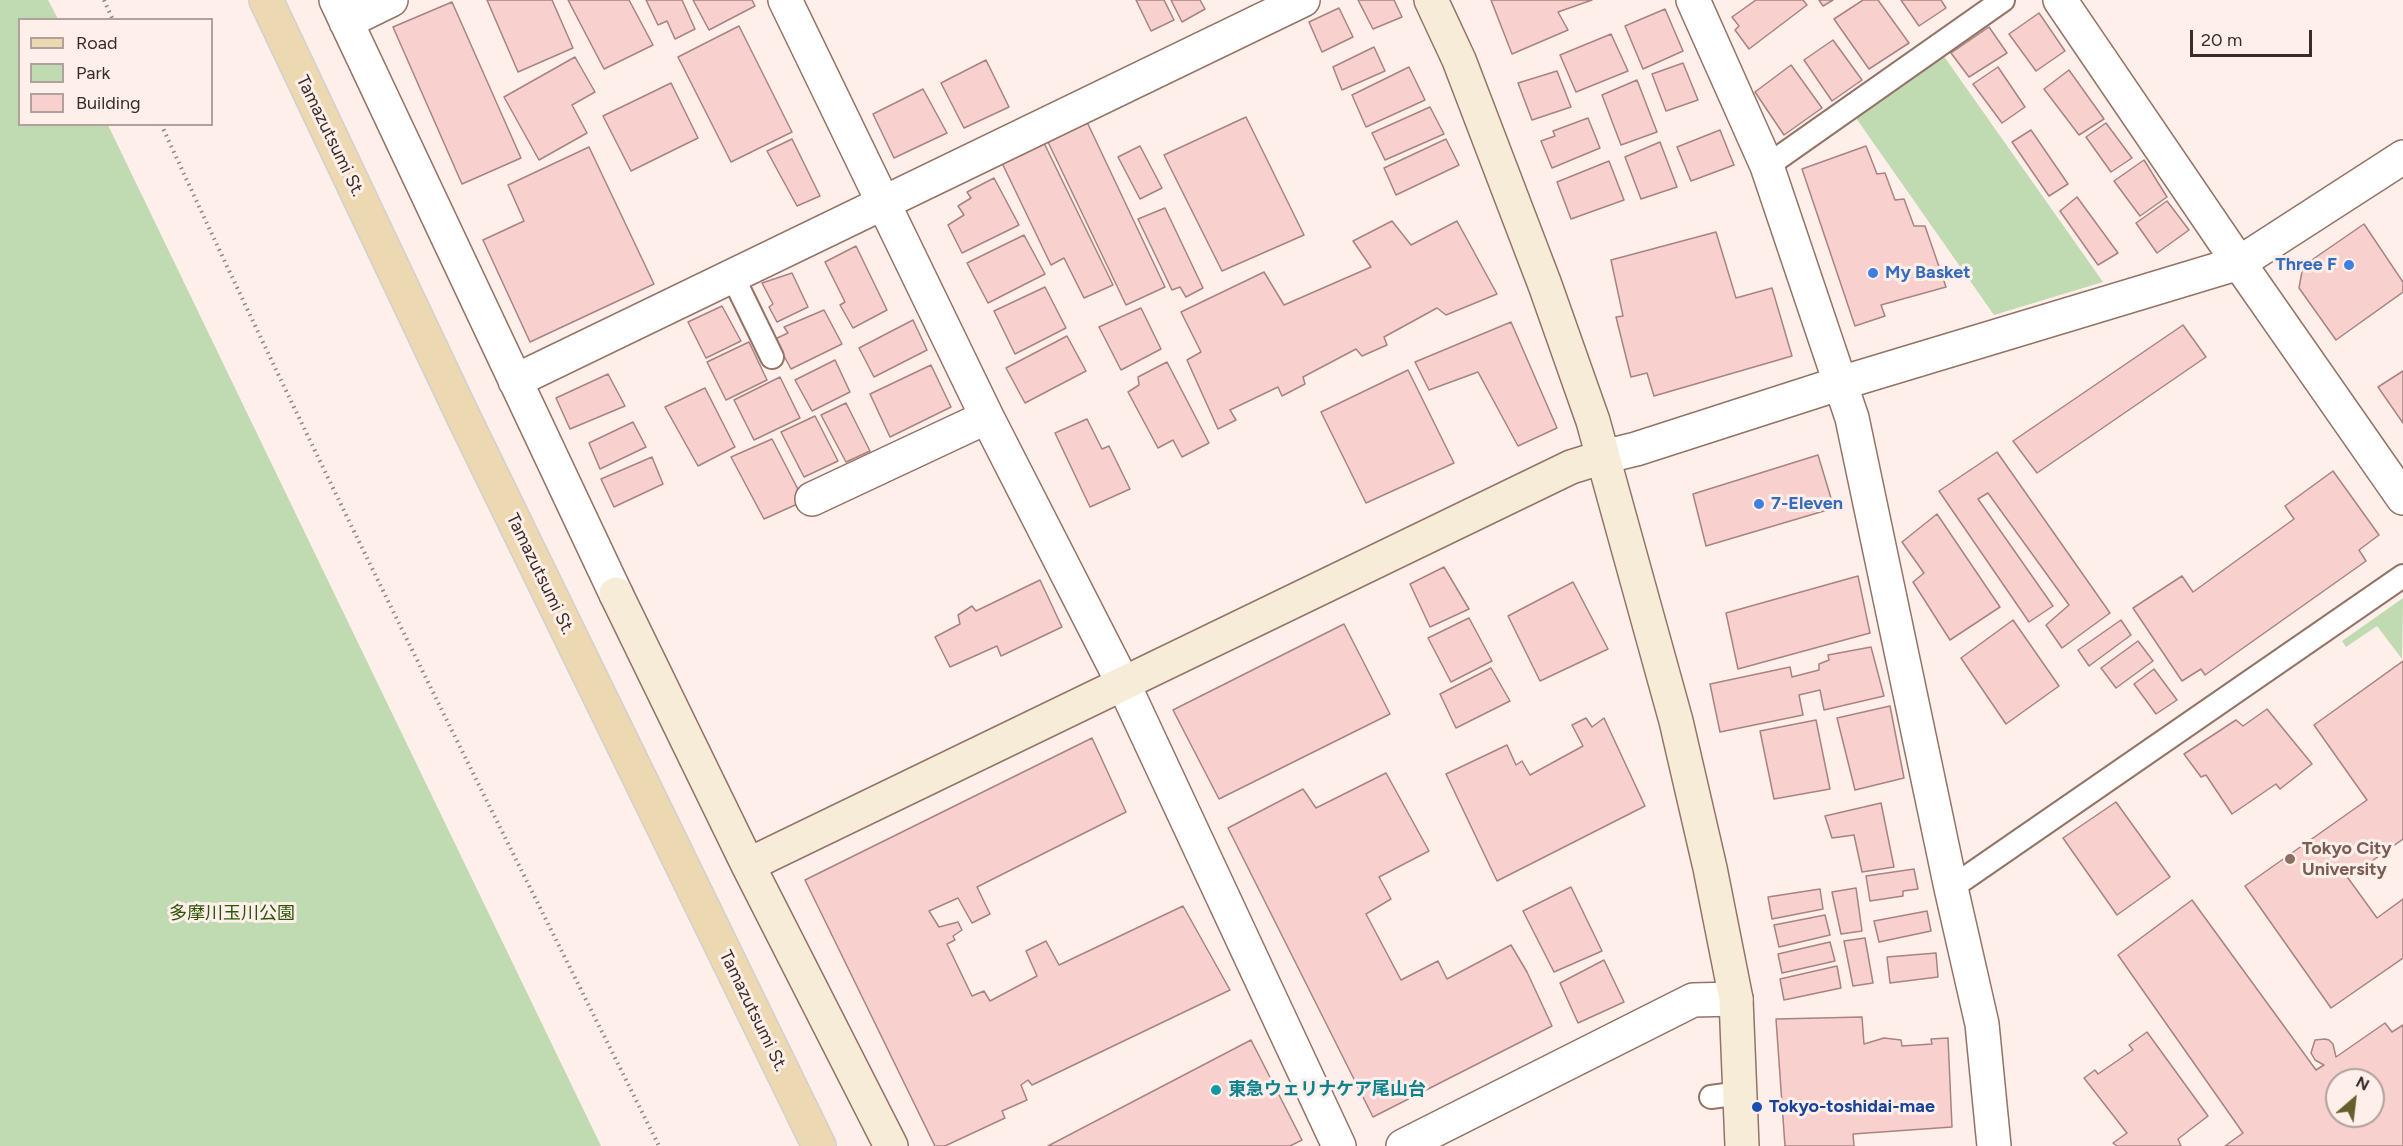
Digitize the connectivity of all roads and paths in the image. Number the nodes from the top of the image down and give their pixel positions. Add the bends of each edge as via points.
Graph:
1 (104, 0) edge
2 (266, 0) edge
3 (392, 0) edge
4 (785, 0) edge
5 (1303, 0) edge
6 (1431, 0) edge
7 (1693, 0) edge
8 (2003, 0) edge
9 (2060, 0) edge
10 (341, 11) edge
11 (112, 18) edge
12 (162, 126) edge
13 (2403, 157) edge
14 (1767, 166) junction
15 (882, 203) junction
16 (2239, 263) junction
17 (732, 275) junction
18 (772, 357) dead end
19 (515, 381) junction
20 (1841, 383) junction
21 (987, 417) junction
22 (1603, 457) junction
23 (2403, 498) edge
24 (812, 499) dead end
25 (2403, 576) edge
26 (1123, 683) junction
27 (748, 865) junction
28 (1951, 888) junction
29 (1736, 999) junction
30 (659, 1146) edge
31 (819, 1146) edge
32 (891, 1146) edge
33 (1340, 1146) edge
34 (1403, 1146) edge
35 (1742, 1146) edge
36 (1994, 1146) edge

1 - 11 path
2 - 31 main road, Tamazutsumi St. via 468,427
3 - 10 street
4 - 15 street
5 - 15 street
6 - 22 street via 1459,60 1545,285
7 - 14 street
8 - 14 lane
9 - 16 street
10 - 19 street
12 - 30 path via 243,305 381,590
13 - 16 street
14 - 20 street
15 - 17 street
15 - 21 street
16 - 20 street
16 - 23 street
17 - 18 lane
17 - 19 street
19 - 27 street
20 - 22 street
20 - 28 street via 1852,418
21 - 24 street
21 - 26 street
22 - 26 street via 1571,467
22 - 29 street via 1676,722
25 - 28 lane
26 - 27 street
26 - 33 street
27 - 32 street
28 - 36 street via 1982,1024
29 - 34 street via 1694,1000
29 - 35 street via 1725,1095

